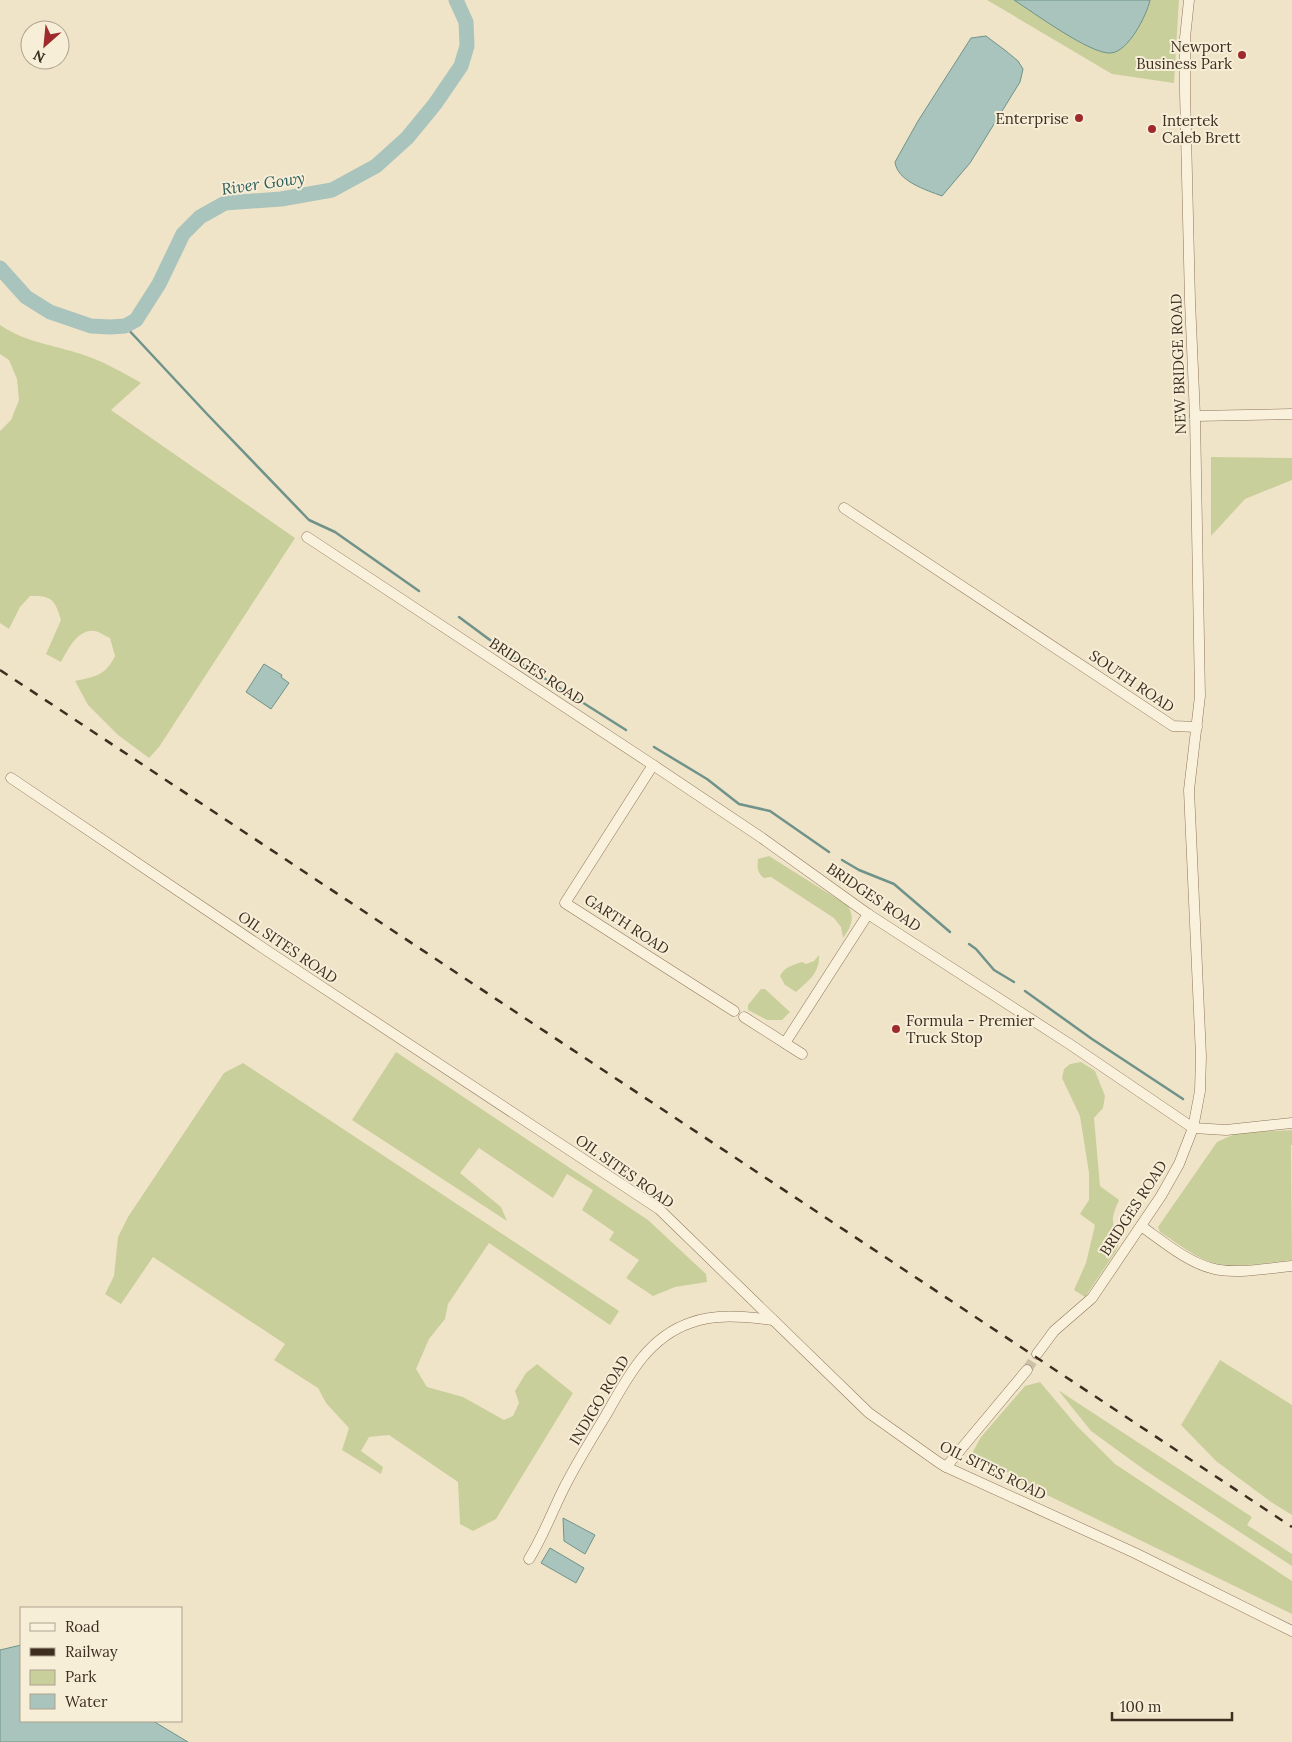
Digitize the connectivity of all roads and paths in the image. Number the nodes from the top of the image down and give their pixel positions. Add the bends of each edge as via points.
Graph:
1 (1190, 0) edge
2 (1292, 414) edge
3 (1195, 416) junction
4 (844, 508) dead end
5 (307, 537) dead end
6 (1198, 727) junction
7 (653, 765) junction
8 (11, 778) dead end
9 (868, 914) junction
10 (734, 1011) dead end
11 (744, 1017) dead end
12 (784, 1043) junction
13 (802, 1054) dead end
14 (1292, 1124) edge
15 (1193, 1128) junction
16 (1141, 1226) junction
17 (1292, 1266) edge
18 (773, 1320) junction
19 (1037, 1354) tunnel mouth
20 (1026, 1370) tunnel mouth
21 (946, 1467) junction
22 (529, 1559) dead end
23 (1292, 1631) edge

1 - 3 street, NEW BRIDGE ROAD via 1185,38 1185,92
2 - 3 street
3 - 6 street, NEW BRIDGE ROAD
4 - 6 street, SOUTH ROAD via 1173,726
5 - 7 street, BRIDGES ROAD
6 - 15 street via 1189,790 1201,1056 1200,1092
7 - 9 street, BRIDGES ROAD
7 - 10 street, GARTH ROAD via 565,903
8 - 18 street, OIL SITES ROAD via 660,1209
9 - 12 street
9 - 15 street, BRIDGES ROAD
11 - 12 street
12 - 13 street
14 - 15 street via 1226,1130
15 - 16 street, BRIDGES ROAD via 1179,1164
16 - 17 street via 1189,1258 1211,1268 1232,1271
16 - 19 street, BRIDGES ROAD via 1092,1298 1054,1331
18 - 21 street, OIL SITES ROAD via 869,1413
18 - 22 street, INDIGO ROAD via 708,1318 678,1328 649,1349 630,1374 566,1484
20 - 21 street
21 - 23 street, OIL SITES ROAD via 1135,1553

